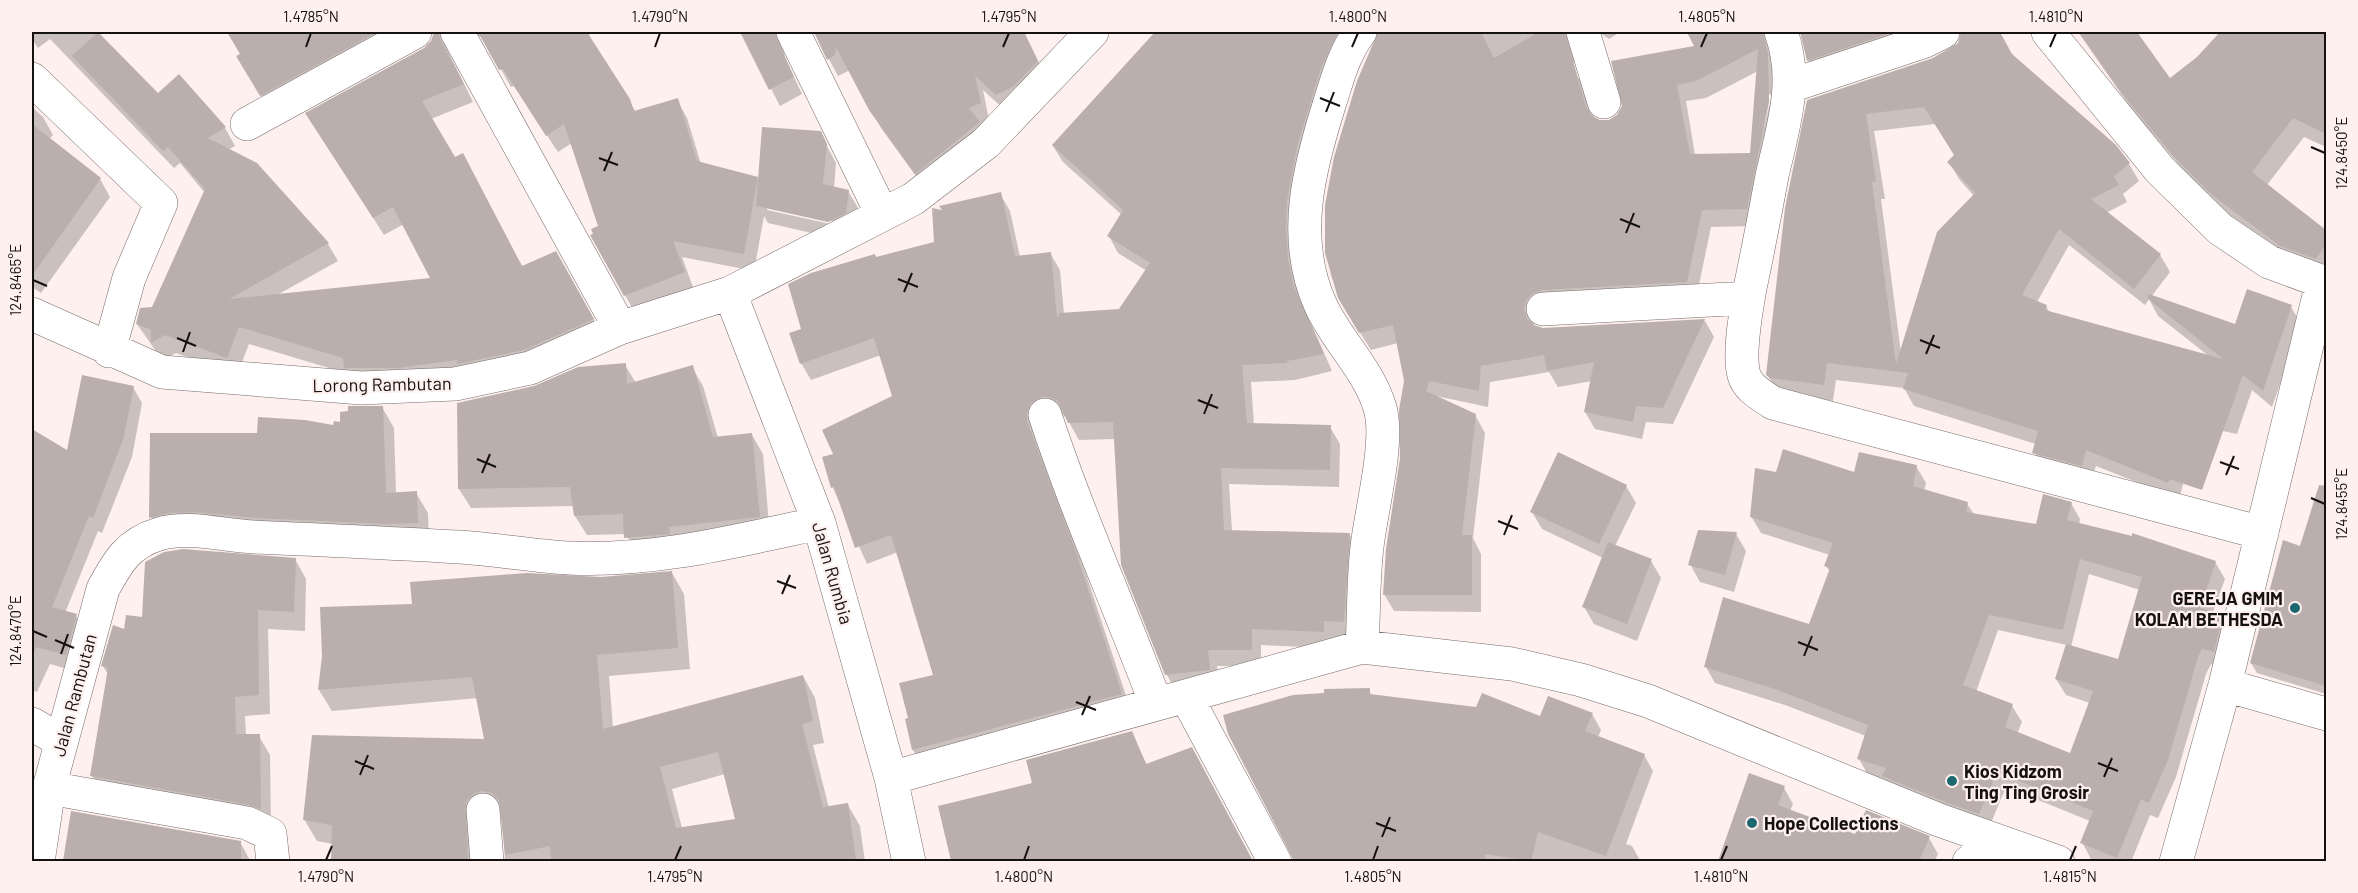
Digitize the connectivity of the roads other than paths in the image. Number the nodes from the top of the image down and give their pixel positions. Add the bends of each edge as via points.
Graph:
1 (415, 32) edge
2 (457, 32) edge
3 (793, 32) edge
4 (1092, 32) edge
5 (1360, 32) edge
6 (1583, 32) edge
7 (1780, 32) edge
8 (1943, 32) edge
9 (2048, 32) edge
10 (32, 79) edge
11 (1790, 86) junction
12 (1604, 102) dead end
13 (248, 124) dead end
14 (882, 214) junction
15 (2324, 283) edge
16 (730, 293) junction
17 (1748, 298) junction
18 (1543, 309) dead end
19 (32, 314) edge
20 (620, 328) junction
21 (109, 351) junction
22 (1044, 415) dead end
23 (819, 523) junction
24 (2262, 533) junction
25 (1362, 647) junction
26 (2225, 685) junction
27 (1186, 696) junction
28 (1156, 704) junction
29 (2326, 714) edge
30 (32, 724) edge
31 (61, 741) junction
32 (891, 778) junction
33 (49, 788) junction
34 (483, 810) dead end
35 (1997, 841) junction
36 (38, 861) edge
37 (273, 861) edge
38 (487, 861) edge
39 (909, 861) edge
40 (1275, 861) edge
41 (1968, 861) edge
42 (2058, 861) edge
43 (2176, 861) edge

1 - 13 street
2 - 20 street
3 - 14 street
4 - 14 street, Lorong Rambutan via 980,148 913,199
5 - 25 street via 1349,46 1316,147 1305,196 1304,224 1306,251 1320,305 1380,408 1384,437 1367,549
6 - 12 street
7 - 11 street
8 - 11 street
9 - 15 street via 2160,170 2220,229 2270,262
10 - 21 street via 161,203 129,278
11 - 17 street via 1787,118
14 - 16 street, Lorong Rambutan
15 - 24 street
16 - 20 street, Lorong Rambutan
16 - 23 street, Jalan Rumbia
17 - 18 street
17 - 24 street via 1743,326 1744,375 1754,391 1773,403
19 - 21 street, Lorong Rambutan
20 - 21 street, Lorong Rambutan via 530,368 455,384 361,388 162,372
22 - 28 street via 1071,495 1124,616
23 - 31 street, Jalan Rambutan via 637,558 567,558 461,547 181,531 160,534 140,542 118,560 103,589
23 - 32 street, Jalan Rumbia
24 - 26 street
25 - 27 street
25 - 35 street via 1512,664 1581,680 1648,701
26 - 29 street
26 - 43 street
27 - 28 street
27 - 40 street
28 - 32 street
30 - 31 street
31 - 33 street, Jalan Rambutan
32 - 39 street, Jalan Rumbia
33 - 36 street, Jalan Rambutan
33 - 37 street via 248,823 270,834
34 - 38 street
35 - 41 street
35 - 42 street

